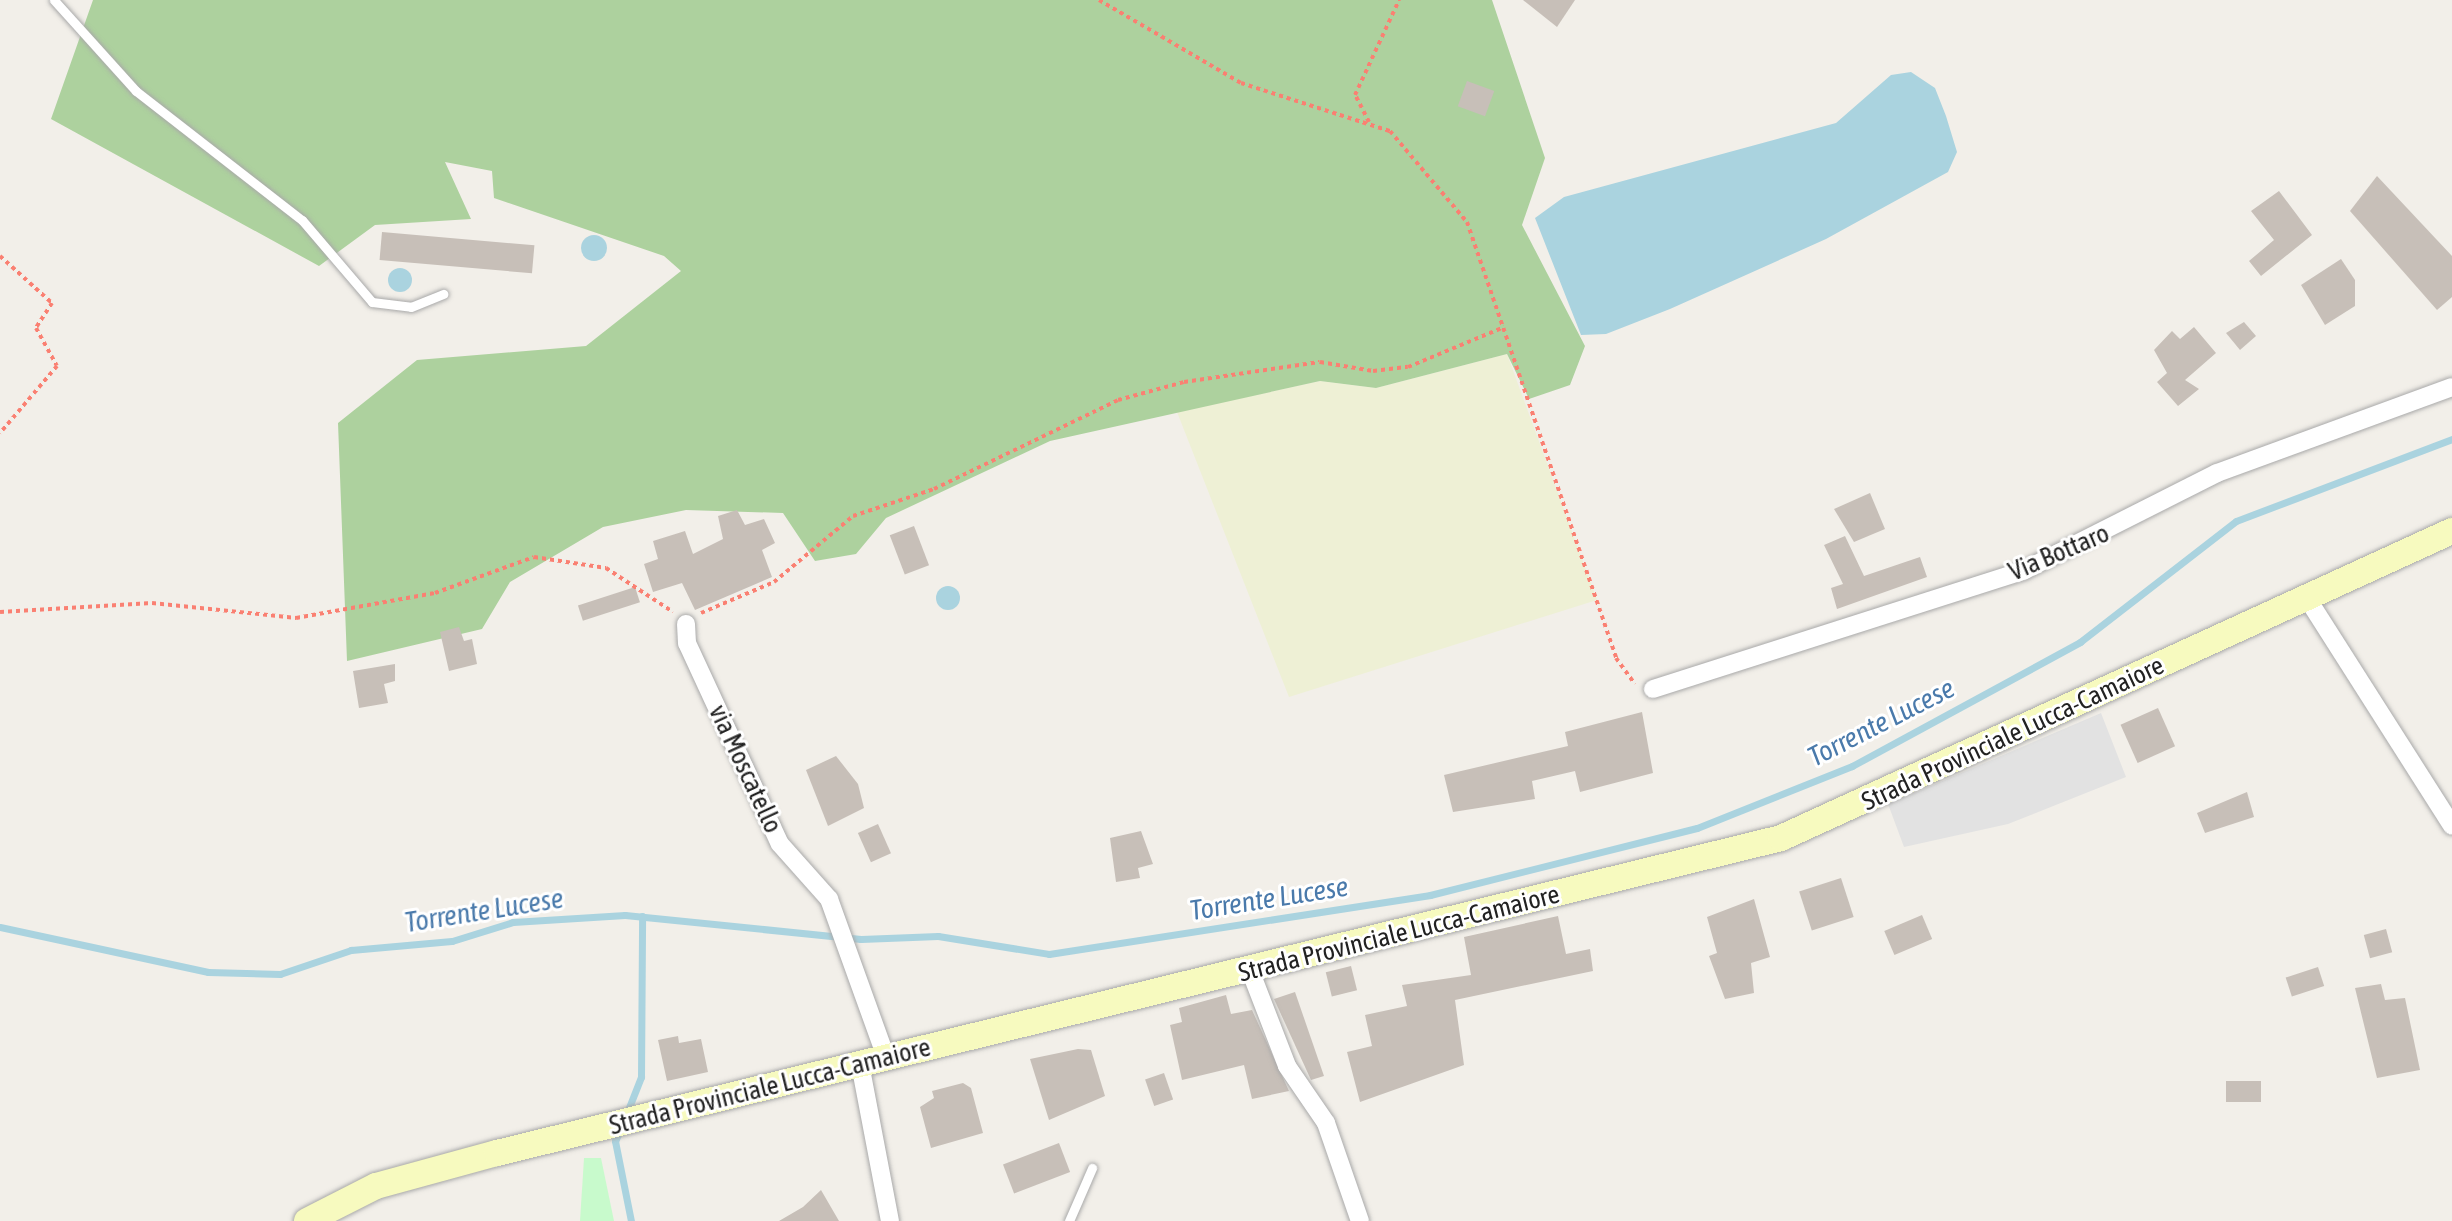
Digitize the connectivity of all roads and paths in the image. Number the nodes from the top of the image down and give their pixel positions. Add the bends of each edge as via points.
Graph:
1 (54, 0) edge
2 (1099, 0) edge
3 (1399, 0) edge
4 (1370, 124) junction
5 (0, 256) edge
6 (444, 294) dead end
7 (1504, 327) junction
8 (2452, 387) edge
9 (0, 433) edge
10 (2452, 531) edge
11 (2307, 598) junction
12 (0, 612) edge
13 (686, 624) junction
14 (1653, 689) joint
15 (2452, 826) edge
16 (1250, 970) junction
17 (886, 1057) junction
18 (860, 1064) junction
19 (1092, 1168) dead end
20 (307, 1221) edge
21 (890, 1221) edge
22 (1069, 1221) edge
23 (1360, 1221) edge

1 - 6 lane via 136,91 302,220 372,302 411,307
2 - 4 path via 1241,83
3 - 4 path via 1355,95
4 - 7 path via 1390,131 1467,222
5 - 9 path via 52,303 36,328 57,366
7 - 13 path via 1408,367 1373,371 1320,362 1184,382 1118,400 896,502 853,516 774,582
7 - 14 path via 1616,658 1635,684
8 - 14 street, Via Bottaro via 2217,473 2023,571
10 - 11 main road, Strada Provinciale Lucca-Camaiore
11 - 15 street
11 - 16 main road, Strada Provinciale Lucca-Camaiore via 1781,838
12 - 13 path via 152,603 296,618 435,593 534,557 606,568
13 - 17 street, via Moscatello via 687,643 780,844 829,899
16 - 17 main road, Strada Provinciale Lucca-Camaiore
16 - 23 street via 1287,1066 1326,1123
17 - 18 main road, Strada Provinciale Lucca-Camaiore
18 - 20 main road, Strada Provinciale Lucca-Camaiore via 376,1186
18 - 21 street
19 - 22 lane

